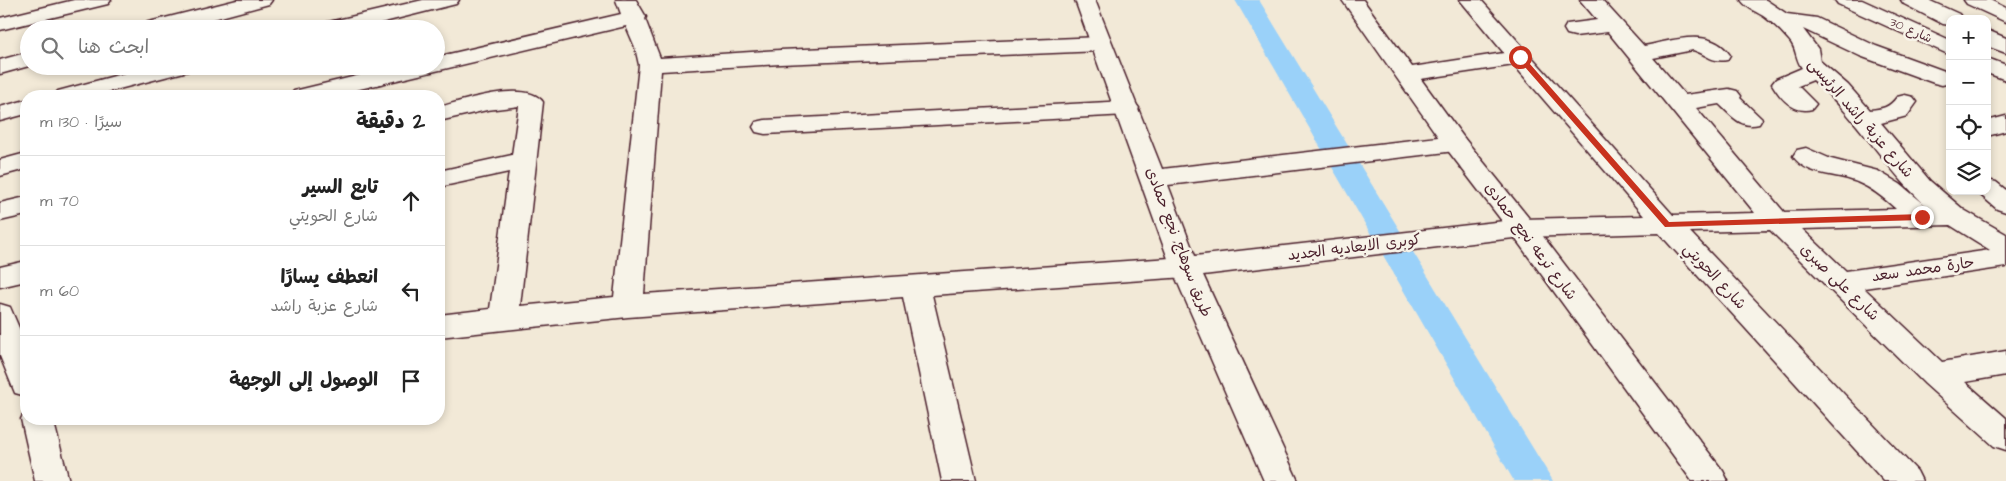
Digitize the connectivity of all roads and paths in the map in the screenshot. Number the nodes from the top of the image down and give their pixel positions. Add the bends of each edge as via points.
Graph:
1 (101, 0) edge
2 (262, 0) edge
3 (449, 0) edge
4 (1085, 0) edge
5 (1352, 0) edge
6 (1470, 0) edge
7 (1590, 0) edge
8 (1751, 0) edge
9 (1911, 0) edge
10 (1974, 0) edge
11 (1862, 3) edge
12 (631, 9) edge
13 (2006, 16) edge
14 (1946, 17) edge
15 (184, 20) edge
16 (366, 20) edge
17 (1781, 20) junction
18 (0, 24) edge
19 (1614, 25) junction
20 (1575, 29) dead end
21 (1822, 29) junction
22 (1991, 38) edge
23 (1102, 44) junction
24 (1946, 46) edge
25 (2006, 46) edge
26 (1639, 54) junction
27 (1719, 55) dead end
28 (1520, 57) junction
29 (20, 61) edge
30 (445, 61) edge
31 (650, 65) junction
32 (0, 67) edge
33 (1991, 67) edge
34 (1816, 70) junction
35 (2006, 73) edge
36 (1407, 74) junction
37 (146, 75) edge
38 (390, 75) edge
39 (1942, 78) dead end
40 (89, 90) edge
41 (327, 90) edge
42 (1905, 102) dead end
43 (1679, 103) junction
44 (1804, 104) dead end
45 (1127, 108) junction
46 (20, 109) edge
47 (445, 113) edge
48 (0, 114) edge
49 (1864, 118) junction
50 (1750, 120) dead end
51 (2006, 123) edge
52 (765, 127) dead end
53 (1991, 128) edge
54 (1455, 143) junction
55 (1806, 156) dead end
56 (524, 161) junction
57 (20, 163) edge
58 (0, 168) edge
59 (445, 178) edge
60 (1153, 178) junction
61 (1991, 191) edge
62 (2006, 203) edge
63 (20, 207) edge
64 (0, 212) edge
65 (1954, 216) junction
66 (1922, 217) junction
67 (1777, 222) junction
68 (1667, 225) junction
69 (1522, 228) junction
70 (2006, 247) edge
71 (2006, 257) edge
72 (1186, 267) junction
73 (20, 272) edge
74 (0, 277) edge
75 (1840, 282) junction
76 (915, 286) junction
77 (628, 306) junction
78 (0, 315) edge
79 (504, 318) junction
80 (445, 325) edge
81 (2006, 362) edge
82 (20, 368) edge
83 (1936, 374) junction
84 (38, 425) edge
85 (2006, 436) edge
86 (52, 481) edge
87 (959, 481) edge
88 (1281, 481) edge
89 (1711, 481) edge
90 (1904, 481) edge

1 - 18 street
2 - 15 street
3 - 16 street
4 - 23 street, طريق سوهاج, نجع حمادى
5 - 36 street, شارع ترعه نجع حمادى
6 - 28 street, شارع الحويتي
7 - 19 street, شارع على صبرى
8 - 17 street, شارع عزبة راشد الرئيسى
9 - 14 street
10 - 13 street
11 - 21 street
11 - 24 street, شارع 30
12 - 30 street
12 - 31 street
17 - 21 street via 1803,22
17 - 34 street, شارع عزبة راشد الرئيسى via 1803,43 1809,62
19 - 20 street
19 - 26 street, شارع على صبرى
21 - 39 street via 1868,51
22 - 25 street
23 - 31 street
23 - 45 street, طريق سوهاج, نجع حمادى
26 - 27 street via 1694,43
26 - 43 street, شارع على صبرى
28 - 36 street
28 - 68 street, شارع الحويتي
29 - 32 street
31 - 77 street
33 - 35 street
34 - 44 street via 1784,84
34 - 49 street, شارع عزبة راشد الرئيسى via 1840,90
36 - 54 street, شارع ترعه نجع حمادى
37 - 40 street
38 - 41 street
42 - 49 street via 1894,113
43 - 50 street via 1727,96
43 - 67 street, شارع على صبرى
45 - 52 street
45 - 60 street, طريق سوهاج, نجع حمادى
46 - 48 street
47 - 56 street via 510,99 528,100 531,102
49 - 65 street, شارع عزبة راشد الرئيسى via 1921,187
51 - 53 street
54 - 60 street
54 - 69 street, شارع ترعه نجع حمادى
55 - 66 street via 1826,167 1861,174 1876,181
56 - 59 street
56 - 79 street
57 - 58 street
60 - 72 street, طريق سوهاج, نجع حمادى
61 - 62 street
63 - 64 street
65 - 66 street, كوبرى الابعاديه الجديد
65 - 70 street, شارع عزبة راشد الرئيسى
66 - 67 street, كوبرى الابعاديه الجديد
67 - 68 street, كوبرى الابعاديه الجديد
67 - 75 street, شارع على صبرى
68 - 69 street, كوبرى الابعاديه الجديد
68 - 90 street, شارع الحويتي
69 - 72 street, كوبرى الابعاديه الجديد
69 - 89 street, شارع ترعه نجع حمادى
71 - 75 street, حارة محمد سعد
72 - 76 street, كوبرى الابعاديه الجديد
72 - 88 street, طريق سوهاج, نجع حمادى
73 - 74 street
75 - 83 street, شارع على صبرى
76 - 77 street, كوبرى الابعاديه الجديد
76 - 87 street
77 - 79 street, كوبرى الابعاديه الجديد
78 - 82 street
79 - 80 street, كوبرى الابعاديه الجديد
81 - 83 street
83 - 85 street, شارع على صبرى
84 - 86 street

